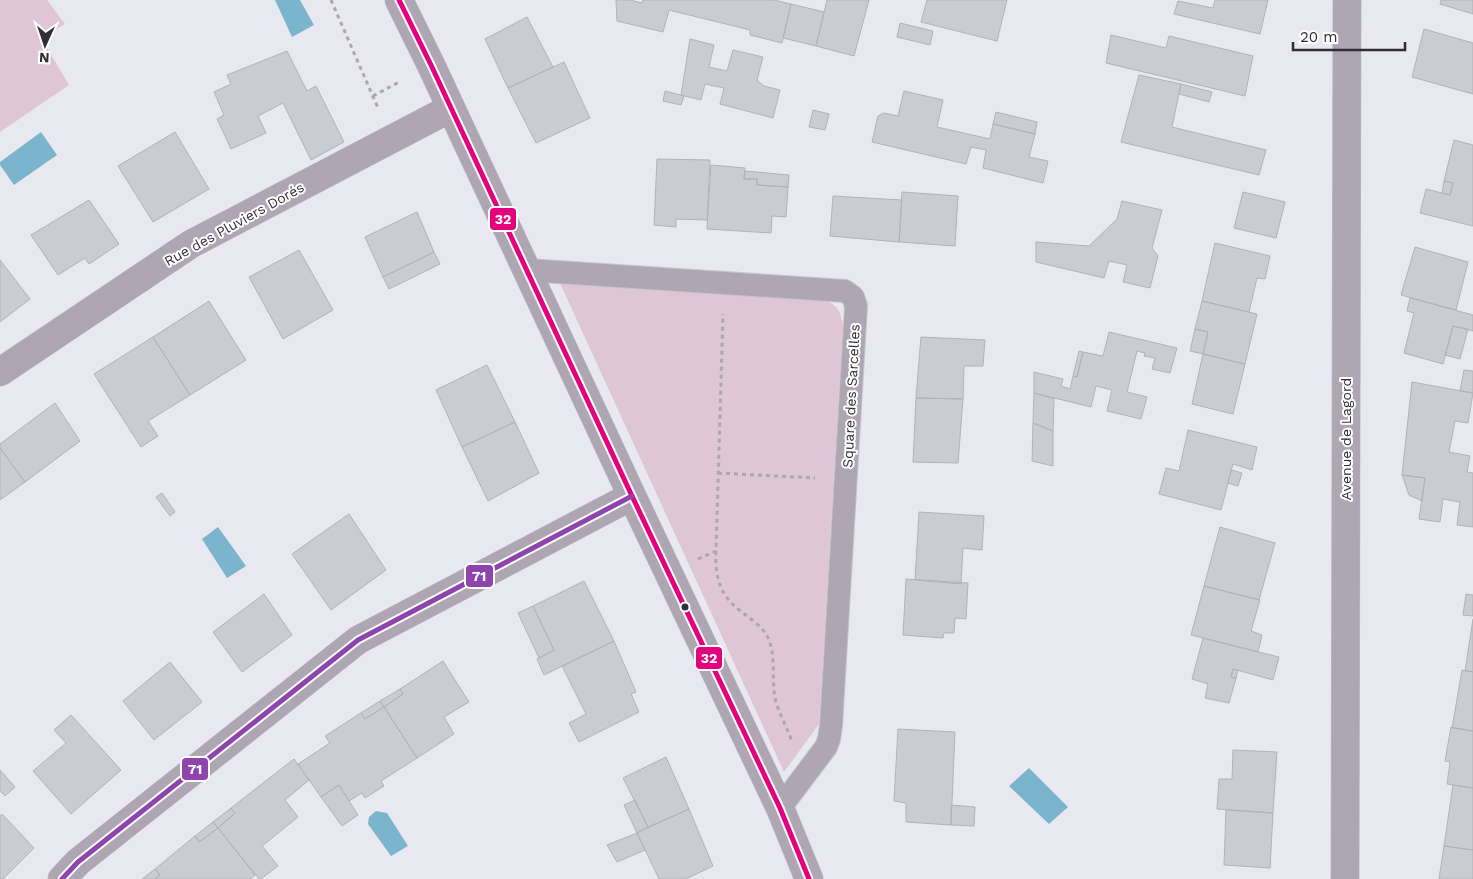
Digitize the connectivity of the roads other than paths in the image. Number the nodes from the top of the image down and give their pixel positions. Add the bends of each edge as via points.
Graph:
1 (399, 0) edge
2 (1347, 0) edge
3 (451, 108) junction
4 (527, 270) junction
5 (0, 372) edge
6 (632, 496) junction
7 (780, 808) junction
8 (805, 878) edge
9 (62, 879) edge
10 (1345, 879) edge

1 - 3 street
2 - 10 street, Avenue de Lagord
3 - 4 street
3 - 5 street, Rue des Pluviers Dorés via 191,244
4 - 6 street
4 - 7 lane, Square des Sarcelles via 846,291 853,297 856,306 831,726 826,747
6 - 7 street
6 - 9 street via 358,640 78,862
7 - 8 street

